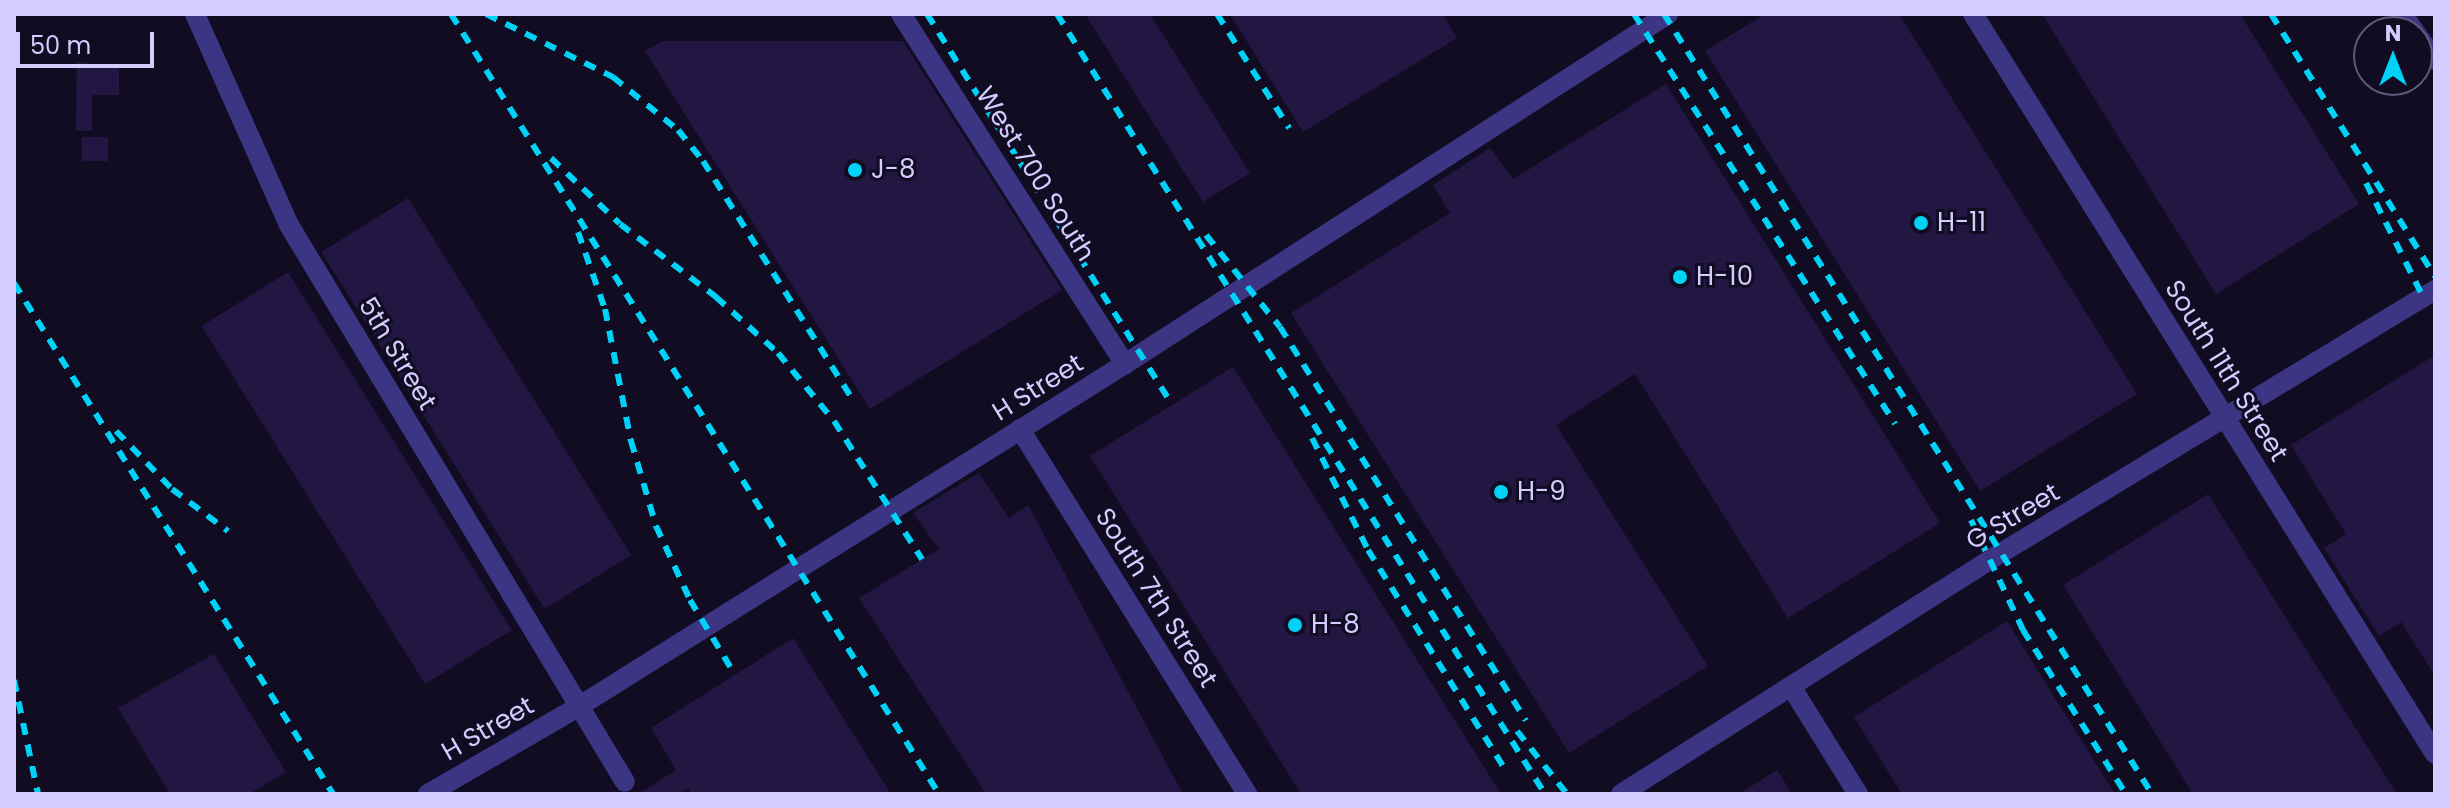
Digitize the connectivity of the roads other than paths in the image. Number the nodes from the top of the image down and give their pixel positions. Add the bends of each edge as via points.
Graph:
1 (195, 14) edge
2 (901, 14) edge
3 (1668, 14) edge
4 (1973, 14) edge
5 (2435, 290) edge
6 (1125, 364) junction
7 (2225, 420) junction
8 (1020, 429) junction
9 (1792, 688) junction
10 (578, 707) junction
11 (2435, 754) edge
12 (625, 782) dead end
13 (428, 794) edge
14 (1247, 794) edge
15 (1621, 794) edge
16 (1858, 794) edge

1 - 10 lane, 5th Street via 289,225
2 - 6 lane, West 700 South
3 - 6 lane, H Street
4 - 7 lane, South 11th Street
5 - 7 lane, G Street
6 - 8 lane, H Street
7 - 9 lane, G Street via 2001,553
7 - 11 lane, South 11th Street
8 - 10 lane, H Street
8 - 14 lane, South 7th Street
9 - 15 lane, G Street
9 - 16 lane
10 - 12 lane, 5th Street
10 - 13 lane, H Street

